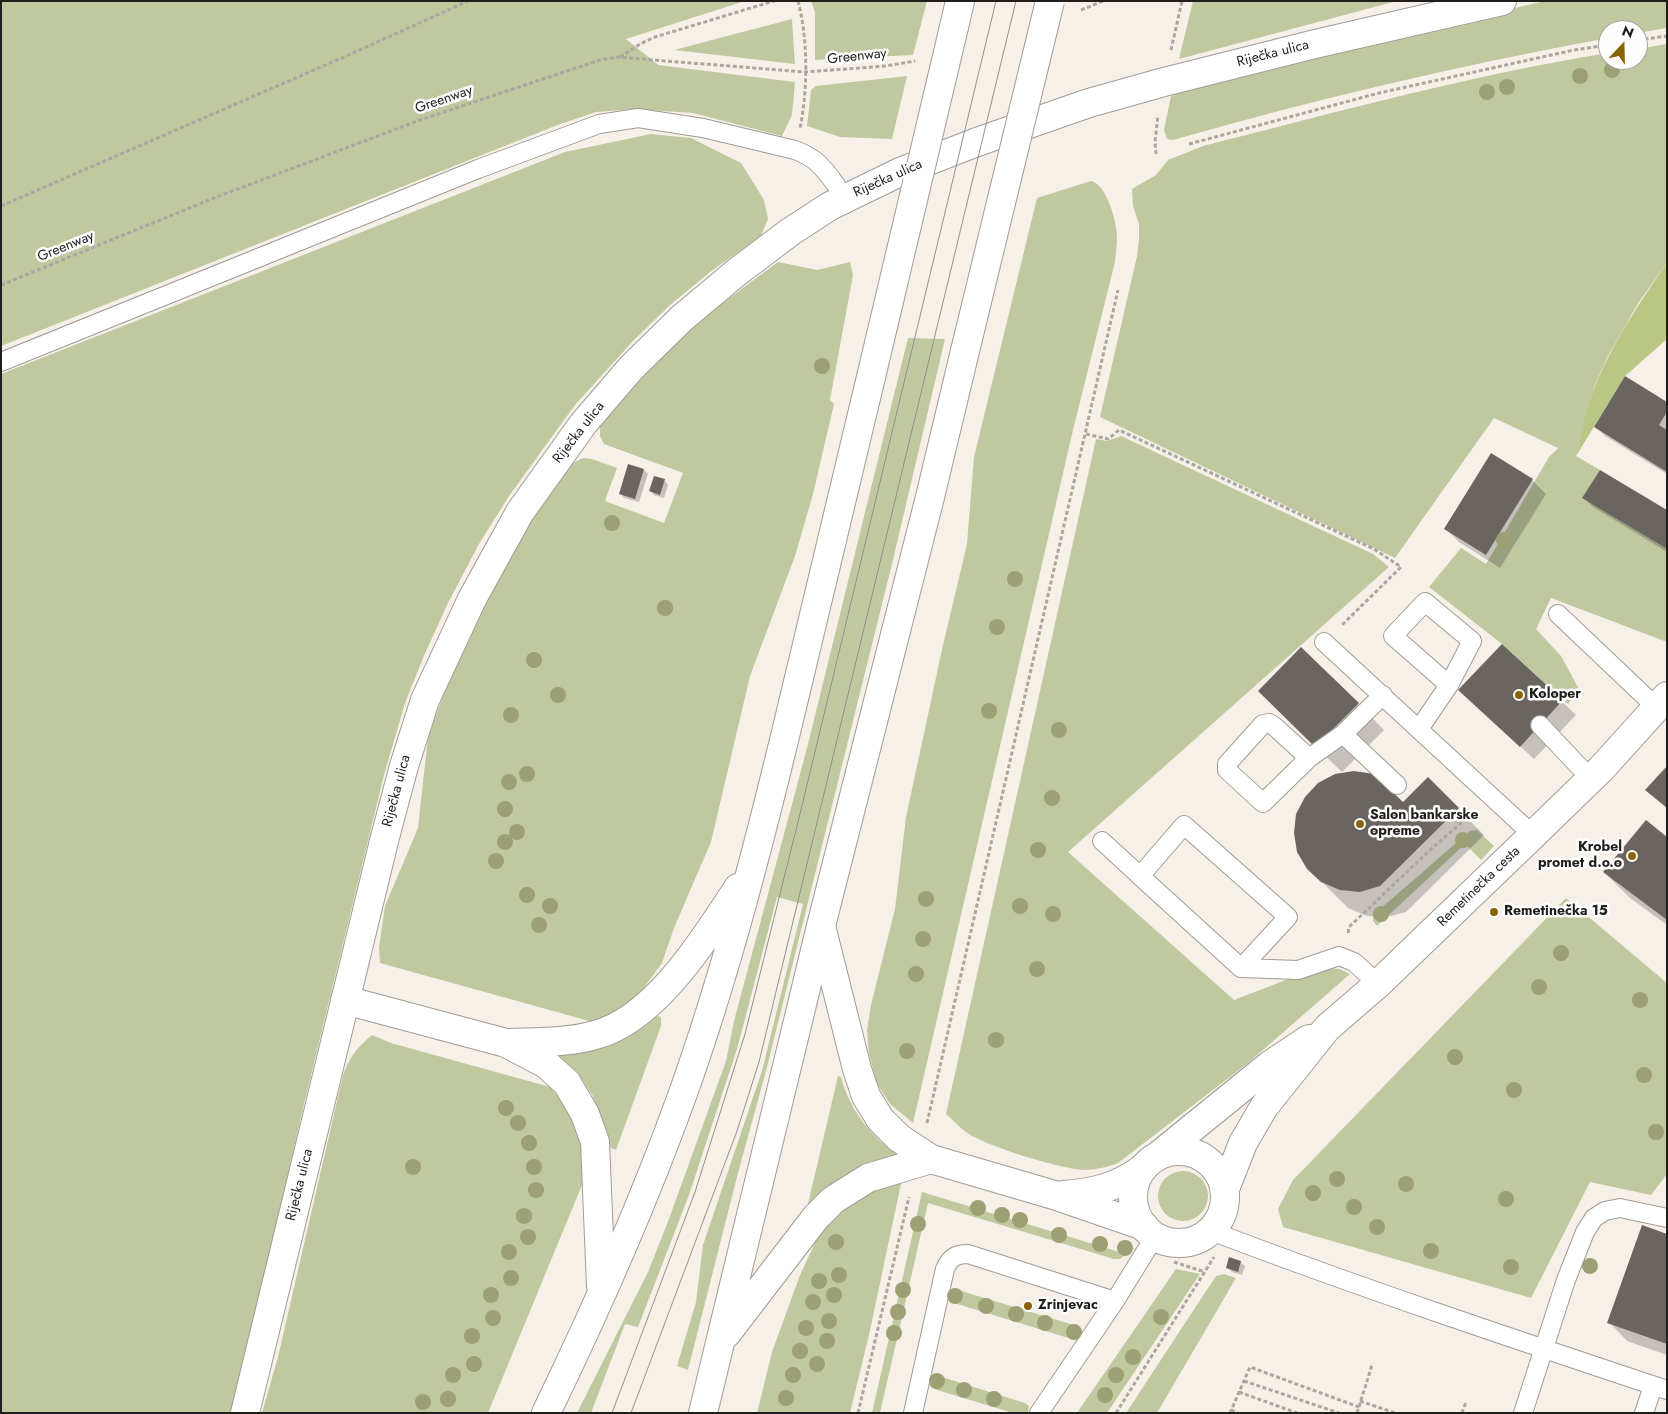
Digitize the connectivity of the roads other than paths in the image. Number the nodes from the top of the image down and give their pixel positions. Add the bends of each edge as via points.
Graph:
1 (1050, 1) edge
2 (1502, 1) edge
3 (957, 14) edge
4 (836, 185) dead end
5 (1, 362) edge
6 (1558, 614) dead end
7 (1324, 642) road end
8 (1449, 685) junction
9 (1383, 695) junction
10 (1662, 702) edge
11 (1540, 726) dead end
12 (1419, 729) junction
13 (1343, 734) junction
14 (1308, 758) junction
15 (1590, 778) junction
16 (1398, 785) dead end
17 (1533, 835) junction
18 (1102, 841) dead end
19 (753, 866) junction
20 (1140, 876) junction
21 (821, 926) junction
22 (1241, 968) junction
23 (1378, 984) junction
24 (345, 1000) junction
25 (1327, 1028) junction
26 (506, 1043) junction
27 (931, 1159) junction
28 (1148, 1163) junction
29 (1225, 1189) junction
30 (1054, 1195) junction
31 (1667, 1218) edge
32 (1149, 1231) junction
33 (1214, 1242) junction
34 (601, 1292) junction
35 (1115, 1301) junction
36 (720, 1342) junction
37 (1544, 1349) junction
38 (1660, 1388) edge
39 (245, 1413) edge
40 (546, 1413) edge
41 (703, 1413) edge
42 (913, 1413) edge
43 (1039, 1413) edge
44 (1523, 1413) edge
45 (1644, 1413) edge

1 - 21 main road, bridge via 928,506
2 - 24 main road, Riječka ulica via 1164,82 1090,103 951,152 900,172 830,206 775,244 682,318 631,368 573,438 520,512 472,599 425,700 404,766
3 - 19 main road, bridge
4 - 5 lane via 820,164 795,150 703,128 638,118 599,124 478,169
6 - 10 lane
7 - 9 lane
8 - 8 lane via 1472,642 1425,602 1393,636
8 - 12 lane
9 - 12 lane
9 - 13 lane
10 - 15 main road, Remetinečka cesta
11 - 15 lane
12 - 17 lane
13 - 14 lane
13 - 16 lane
14 - 14 lane via 1263,803 1227,770 1227,764 1263,724 1269,723
15 - 17 main road, Remetinečka cesta
17 - 23 main road, Remetinečka cesta
18 - 20 lane
19 - 26 main road via 687,962 652,1001 622,1024 596,1035 562,1041
19 - 34 main road via 682,1097
20 - 22 lane
20 - 22 lane via 1184,825 1288,917
21 - 27 main road via 866,1096 880,1119 899,1138
21 - 36 main road
22 - 23 lane via 1298,970 1338,956 1354,962
23 - 25 main road, Remetinečka cesta
24 - 26 main road
24 - 39 main road, Riječka ulica
25 - 28 main road, Remetinečka cesta via 1270,1065
25 - 29 main road, Remetinečka cesta via 1264,1107 1239,1152
26 - 34 main road via 546,1064 567,1083 585,1114 595,1142
27 - 30 main road
27 - 36 main road via 868,1178 834,1200 816,1217
28 - 29 main road via 1170,1152 1199,1155 1211,1163
28 - 30 main road via 1125,1180 1098,1191
28 - 32 main road via 1135,1183 1133,1198 1136,1213
29 - 33 main road via 1225,1204
30 - 32 main road
31 - 37 lane via 1620,1208 1605,1211 1594,1218 1585,1232
32 - 33 main road via 1169,1242 1184,1243 1198,1239
32 - 35 lane
33 - 37 lane via 1281,1258
34 - 40 main road
35 - 42 lane via 968,1254 954,1256 945,1269
35 - 43 lane
36 - 41 main road
37 - 38 lane
37 - 44 lane
38 - 45 lane

